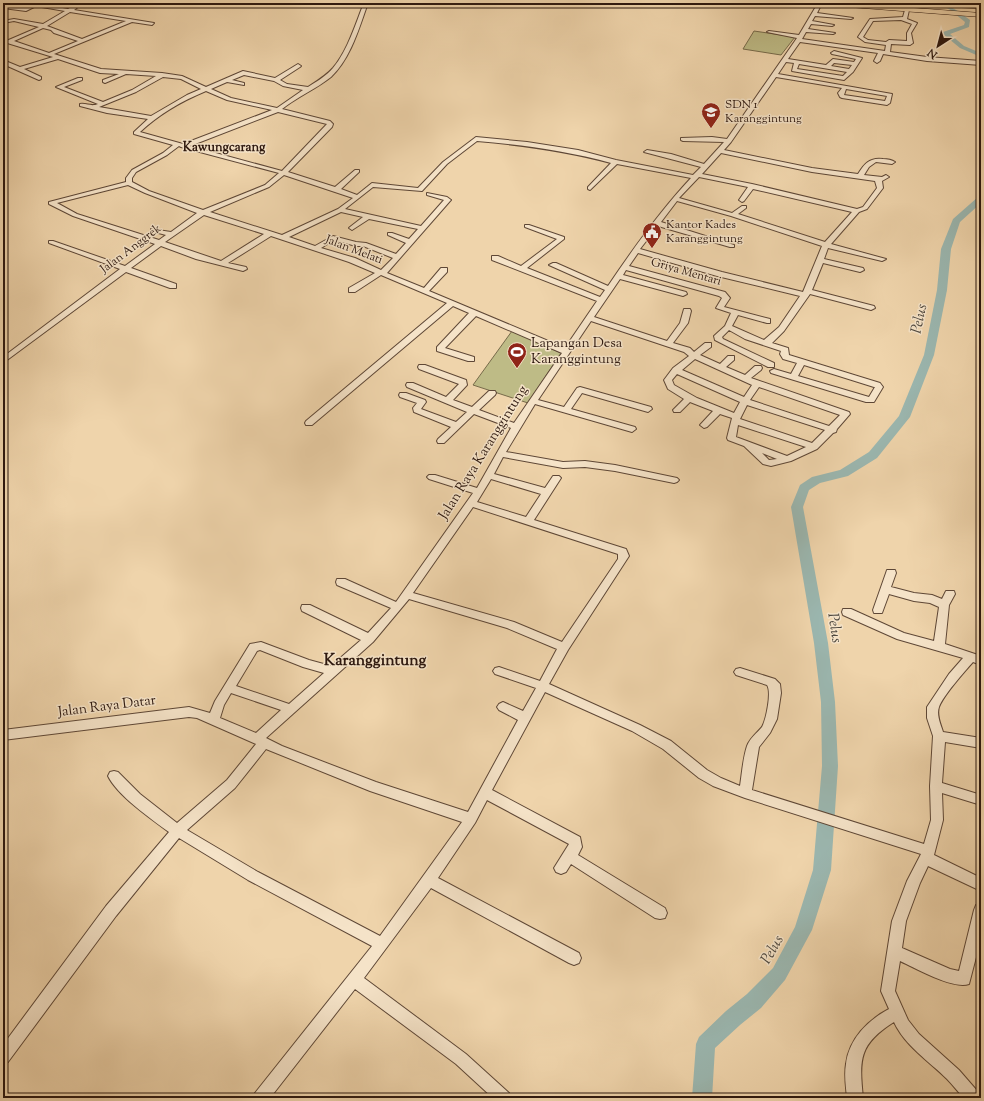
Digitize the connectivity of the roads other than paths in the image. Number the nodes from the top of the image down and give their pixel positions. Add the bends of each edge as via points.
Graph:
1 (26, 3) edge
2 (82, 3) edge
3 (366, 3) edge
4 (822, 3) edge
5 (39, 4) edge
6 (912, 4) edge
7 (962, 6) dead end
8 (3, 7) edge
9 (981, 7) edge
10 (885, 8) edge
11 (71, 10) junction
12 (908, 10) junction
13 (814, 14) junction
14 (981, 15) edge
15 (3, 18) edge
16 (851, 18) dead end
17 (903, 19) junction
18 (10, 20) junction
19 (133, 20) junction
20 (3, 22) edge
21 (810, 22) junction
22 (152, 24) dead end
23 (832, 24) dead end
24 (44, 27) junction
25 (805, 30) junction
26 (769, 32) dead end
27 (833, 34) dead end
28 (799, 39) junction
29 (83, 40) junction
30 (6, 42) edge
31 (888, 44) junction
32 (884, 52) junction
33 (834, 53) dead end
34 (50, 54) junction
35 (59, 57) junction
36 (784, 60) junction
37 (877, 61) dead end
38 (3, 62) edge
39 (796, 62) junction
40 (981, 63) edge
41 (855, 64) junction
42 (244, 66) dead end
43 (298, 66) dead end
44 (827, 67) junction
45 (20, 69) junction
46 (851, 71) junction
47 (124, 73) junction
48 (243, 73) junction
49 (162, 74) junction
50 (773, 75) junction
51 (39, 78) dead end
52 (80, 79) dead end
53 (227, 80) junction
54 (276, 80) junction
55 (105, 81) dead end
56 (242, 84) dead end
57 (845, 86) junction
58 (205, 88) junction
59 (308, 89) junction
60 (104, 104) junction
61 (82, 105) dead end
62 (93, 108) junction
63 (278, 110) junction
64 (152, 118) junction
65 (684, 139) dead end
66 (695, 139) junction
67 (729, 141) junction
68 (181, 145) junction
69 (685, 147) dead end
70 (678, 151) dead end
71 (719, 151) junction
72 (647, 152) dead end
73 (671, 156) junction
74 (616, 162) junction
75 (892, 162) dead end
76 (704, 166) junction
77 (357, 172) dead end
78 (283, 173) junction
79 (695, 176) junction
80 (860, 176) junction
81 (886, 176) dead end
82 (878, 179) junction
83 (129, 181) junction
84 (752, 186) junction
85 (590, 188) dead end
86 (336, 190) junction
87 (429, 194) dead end
88 (358, 197) junction
89 (675, 199) junction
90 (340, 210) junction
91 (857, 211) junction
92 (202, 212) junction
93 (733, 215) junction
94 (368, 217) junction
95 (657, 223) junction
96 (528, 226) dead end
97 (352, 228) dead end
98 (421, 228) junction
99 (153, 230) dead end
100 (271, 233) junction
101 (172, 234) junction
102 (390, 234) dead end
103 (284, 237) junction
104 (51, 242) dead end
105 (411, 242) junction
106 (159, 243) junction
107 (826, 245) junction
108 (732, 246) dead end
109 (316, 248) junction
110 (636, 250) junction
111 (398, 257) junction
112 (495, 258) dead end
113 (882, 259) dead end
114 (820, 260) junction
115 (223, 262) junction
116 (553, 265) dead end
117 (625, 267) junction
118 (124, 269) junction
119 (243, 269) dead end
120 (521, 269) junction
121 (444, 270) dead end
122 (860, 270) dead end
123 (382, 273) junction
124 (618, 276) junction
125 (173, 286) dead end
126 (352, 290) dead end
127 (609, 290) junction
128 (425, 291) junction
129 (806, 293) junction
130 (682, 294) dead end
131 (602, 300) junction
132 (452, 303) junction
133 (871, 308) dead end
134 (687, 311) dead end
135 (474, 313) junction
136 (590, 318) junction
137 (732, 320) junction
138 (767, 321) dead end
139 (669, 343) junction
140 (764, 343) junction
141 (708, 344) dead end
142 (566, 352) junction
143 (695, 356) junction
144 (731, 358) dead end
145 (471, 359) dead end
146 (3, 361) edge
147 (802, 362) junction
148 (422, 367) dead end
149 (720, 368) junction
150 (758, 368) dead end
151 (676, 370) junction
152 (793, 377) junction
153 (746, 379) junction
154 (757, 384) junction
155 (410, 385) dead end
156 (492, 393) dead end
157 (403, 395) dead end
158 (690, 398) junction
159 (448, 400) junction
160 (533, 401) junction
161 (745, 401) junction
162 (473, 409) junction
163 (648, 409) dead end
164 (566, 410) junction
165 (677, 410) dead end
166 (719, 410) junction
167 (736, 419) junction
168 (308, 423) dead end
169 (518, 425) junction
170 (704, 425) dead end
171 (457, 426) junction
172 (632, 428) dead end
173 (833, 430) junction
174 (441, 441) dead end
175 (814, 447) junction
176 (501, 454) junction
177 (488, 475) junction
178 (432, 478) dead end
179 (556, 478) dead end
180 (674, 480) dead end
181 (479, 492) junction
182 (547, 492) junction
183 (471, 503) junction
184 (528, 522) junction
185 (891, 573) dead end
186 (341, 582) dead end
187 (885, 589) junction
188 (950, 594) dead end
189 (407, 595) junction
190 (944, 605) junction
191 (398, 607) junction
192 (306, 608) dead end
193 (878, 610) dead end
194 (847, 612) dead end
195 (369, 640) junction
196 (564, 647) junction
197 (939, 647) junction
198 (976, 658) edge
199 (334, 671) junction
200 (499, 671) dead end
201 (740, 672) dead end
202 (542, 686) junction
203 (229, 688) junction
204 (503, 707) dead end
205 (291, 709) junction
206 (525, 718) junction
207 (212, 720) junction
208 (3, 735) edge
209 (943, 737) junction
210 (261, 741) junction
211 (981, 741) edge
212 (114, 776) dead end
213 (946, 788) junction
214 (486, 792) junction
215 (745, 793) junction
216 (981, 800) edge
217 (471, 819) junction
218 (177, 831) junction
219 (928, 854) junction
220 (569, 856) junction
221 (560, 868) dead end
222 (430, 880) junction
223 (981, 885) edge
224 (981, 910) edge
225 (660, 914) dead end
226 (382, 944) junction
227 (894, 952) junction
228 (574, 958) dead end
229 (354, 979) junction
230 (898, 1012) junction
231 (3, 1057) edge
232 (968, 1096) edge
233 (260, 1098) edge
234 (504, 1098) edge
235 (855, 1098) edge

1 - 5 street
2 - 11 street
3 - 59 street via 335,69
4 - 10 main road
4 - 13 street, Jalan Raya Karanggintung
5 - 8 street via 26,10
5 - 11 street
5 - 18 street
6 - 12 street
7 - 9 street
10 - 12 main road
11 - 19 street
11 - 24 street
12 - 14 main road
12 - 17 street via 906,18
13 - 16 street
13 - 21 street, Jalan Raya Karanggintung
15 - 18 street
17 - 31 street via 915,23 909,33 910,43
17 - 31 street via 872,20 860,37 867,41
18 - 20 street
18 - 24 street
19 - 22 street
19 - 29 street
21 - 23 street
21 - 25 street, Jalan Raya Karanggintung
24 - 29 street
24 - 30 street
25 - 27 street
25 - 28 street, Jalan Raya Karanggintung
26 - 28 street
28 - 32 street
28 - 36 street, Jalan Raya Karanggintung
29 - 34 street
30 - 34 street
31 - 32 street
32 - 37 street
32 - 40 street
33 - 41 street via 858,57
34 - 35 street
35 - 45 street
35 - 47 street via 100,71
36 - 39 street
36 - 50 street, Jalan Raya Karanggintung
38 - 45 street
39 - 44 street
39 - 46 street via 794,70 844,78
41 - 44 street via 832,61
41 - 46 street
42 - 48 street via 239,69
43 - 54 street
44 - 46 street
45 - 51 street
47 - 49 street
47 - 55 street
48 - 53 street
48 - 54 street
49 - 58 street via 182,78
49 - 60 street via 134,91
50 - 57 street
50 - 67 street, Jalan Raya Karanggintung
52 - 60 street via 59,87
53 - 56 street
53 - 58 street
54 - 59 street via 285,85
57 - 57 street via 841,94 845,97 885,104 890,95
58 - 63 street via 229,99
58 - 64 street
59 - 63 street
60 - 62 street
61 - 62 street
62 - 64 street
63 - 68 street
63 - 78 street, Jalan Anggrek via 331,125
64 - 68 street via 136,133
65 - 66 street
66 - 67 street
66 - 69 street
67 - 71 street, Jalan Raya Karanggintung
68 - 78 street
68 - 83 street via 134,171
70 - 73 street
71 - 76 street, Jalan Raya Karanggintung
71 - 80 street via 812,170
72 - 73 street
73 - 76 street
74 - 79 street via 638,169
74 - 85 street
74 - 88 street via 578,152 476,139 445,163 420,190 372,185
75 - 80 street via 871,161
76 - 79 street, Jalan Raya Karanggintung
77 - 86 street
78 - 86 street
78 - 92 street, Jalan Anggrek via 267,186
79 - 84 street
79 - 89 street, Jalan Raya Karanggintung
80 - 82 street
81 - 82 street
82 - 91 street via 880,188 865,208
83 - 92 street, Jalan Melati via 147,192
83 - 106 street via 51,203 75,216
84 - 91 street
84 - 93 street
86 - 88 street
87 - 98 street via 448,200
88 - 90 street
89 - 93 street
89 - 95 street, Jalan Raya Karanggintung
90 - 94 street
90 - 103 street
91 - 107 street
92 - 100 street, Jalan Melati
92 - 101 street, Jalan Anggrek
93 - 107 street
94 - 97 street
94 - 98 street
95 - 108 street
95 - 110 street, Jalan Raya Karanggintung
96 - 120 street via 562,238
98 - 105 street
99 - 101 street
100 - 103 street, Jalan Melati
100 - 115 street
101 - 106 street, Jalan Anggrek
102 - 105 street
103 - 109 street, Jalan Melati
104 - 118 street
105 - 111 street
106 - 115 street
106 - 118 street, Jalan Anggrek
107 - 113 street
107 - 114 street
109 - 111 street via 333,238 364,244
109 - 123 street, Jalan Melati
110 - 117 street, Jalan Raya Karanggintung
110 - 129 street via 720,274
111 - 123 street
112 - 120 street
114 - 122 street
114 - 129 street
115 - 119 street
116 - 127 street
117 - 124 street, Jalan Raya Karanggintung
117 - 137 street, Griya Mentari via 722,294 726,298 720,308
118 - 125 street
118 - 146 street, Jalan Anggrek
120 - 131 street
121 - 128 street
123 - 126 street
123 - 128 street, Jalan Melati
124 - 127 street, Jalan Raya Karanggintung
124 - 130 street
127 - 131 street, Jalan Raya Karanggintung
128 - 132 street, Jalan Melati
129 - 133 street
129 - 140 street via 786,322 770,341
131 - 136 street, Jalan Raya Karanggintung
132 - 135 street, Jalan Melati
132 - 168 street
134 - 139 street via 684,323
135 - 142 street, Jalan Melati
135 - 145 street via 440,350
136 - 139 street
136 - 142 street, Jalan Raya Karanggintung
137 - 138 street, Griya Mentari
137 - 140 street, Griya Mentari
137 - 152 street via 718,336 719,340
139 - 143 street
140 - 147 street, Griya Mentari via 785,350 784,356
141 - 143 street
142 - 160 street, Jalan Raya Karanggintung
143 - 149 street
143 - 151 street
144 - 149 street
147 - 152 street
147 - 152 street, Griya Mentari via 879,387 869,400
148 - 159 street via 463,382
149 - 153 street
150 - 153 street
151 - 158 street via 668,380 669,385
151 - 161 street
153 - 154 street
154 - 161 street
154 - 173 street via 846,414
155 - 159 street
156 - 162 street
157 - 171 street via 422,402 417,410
158 - 165 street
158 - 166 street
159 - 162 street
160 - 164 street
160 - 169 street, Jalan Raya Karanggintung
161 - 167 street
161 - 173 street
162 - 169 street
162 - 171 street
163 - 164 street via 580,390
164 - 172 street
166 - 167 street
166 - 170 street
167 - 175 street
167 - 175 street via 731,438 788,460
169 - 176 street, Jalan Raya Karanggintung
171 - 174 street
173 - 175 street
176 - 177 street, Jalan Raya Karanggintung
176 - 180 street via 563,465 585,464 615,468
177 - 181 street, Jalan Raya Karanggintung
177 - 182 street
178 - 181 street
179 - 182 street
181 - 183 street, Jalan Raya Karanggintung
182 - 184 street
183 - 184 street
183 - 189 street, Jalan Raya Karanggintung
184 - 196 street via 622,552 624,556
185 - 187 street
186 - 191 street
187 - 190 street via 932,599
187 - 193 street
188 - 190 street
189 - 191 street, Jalan Raya Karanggintung
189 - 196 street via 510,625
190 - 197 street
191 - 195 street, Jalan Raya Karanggintung
192 - 195 street
194 - 197 street via 901,636
195 - 199 street, Jalan Raya Karanggintung
196 - 202 street
197 - 198 street
198 - 209 street via 953,677 933,707 933,718
199 - 203 street via 257,646 251,650
199 - 205 street, Jalan Raya Karanggintung
200 - 202 street
201 - 215 street via 771,682 774,684 775,693 769,725 753,746
202 - 206 street
202 - 215 street via 636,728 667,745 703,774
203 - 205 street
203 - 207 street
204 - 206 street
205 - 210 street, Jalan Raya Karanggintung
206 - 214 street
207 - 208 street, Jalan Raya Datar via 190,712
207 - 210 street
209 - 211 street
209 - 213 street
210 - 217 street via 374,787
210 - 218 street, Jalan Raya Karanggintung via 232,784
212 - 218 street via 148,810
213 - 216 street
213 - 219 street
214 - 217 street
214 - 220 street via 575,841 576,847
215 - 219 street via 849,825
217 - 222 street
218 - 226 street via 241,870
218 - 231 street, Jalan Raya Karanggintung via 111,911
219 - 223 street
219 - 227 street via 914,881 899,921
220 - 221 street
220 - 225 street
222 - 226 street
222 - 228 street
224 - 227 street via 964,979 950,976
226 - 229 street
227 - 230 street via 888,991
229 - 233 street
229 - 234 street via 460,1058
230 - 232 street via 903,1025 914,1039 954,1075
230 - 235 street via 887,1017 872,1030 864,1038 854,1056

